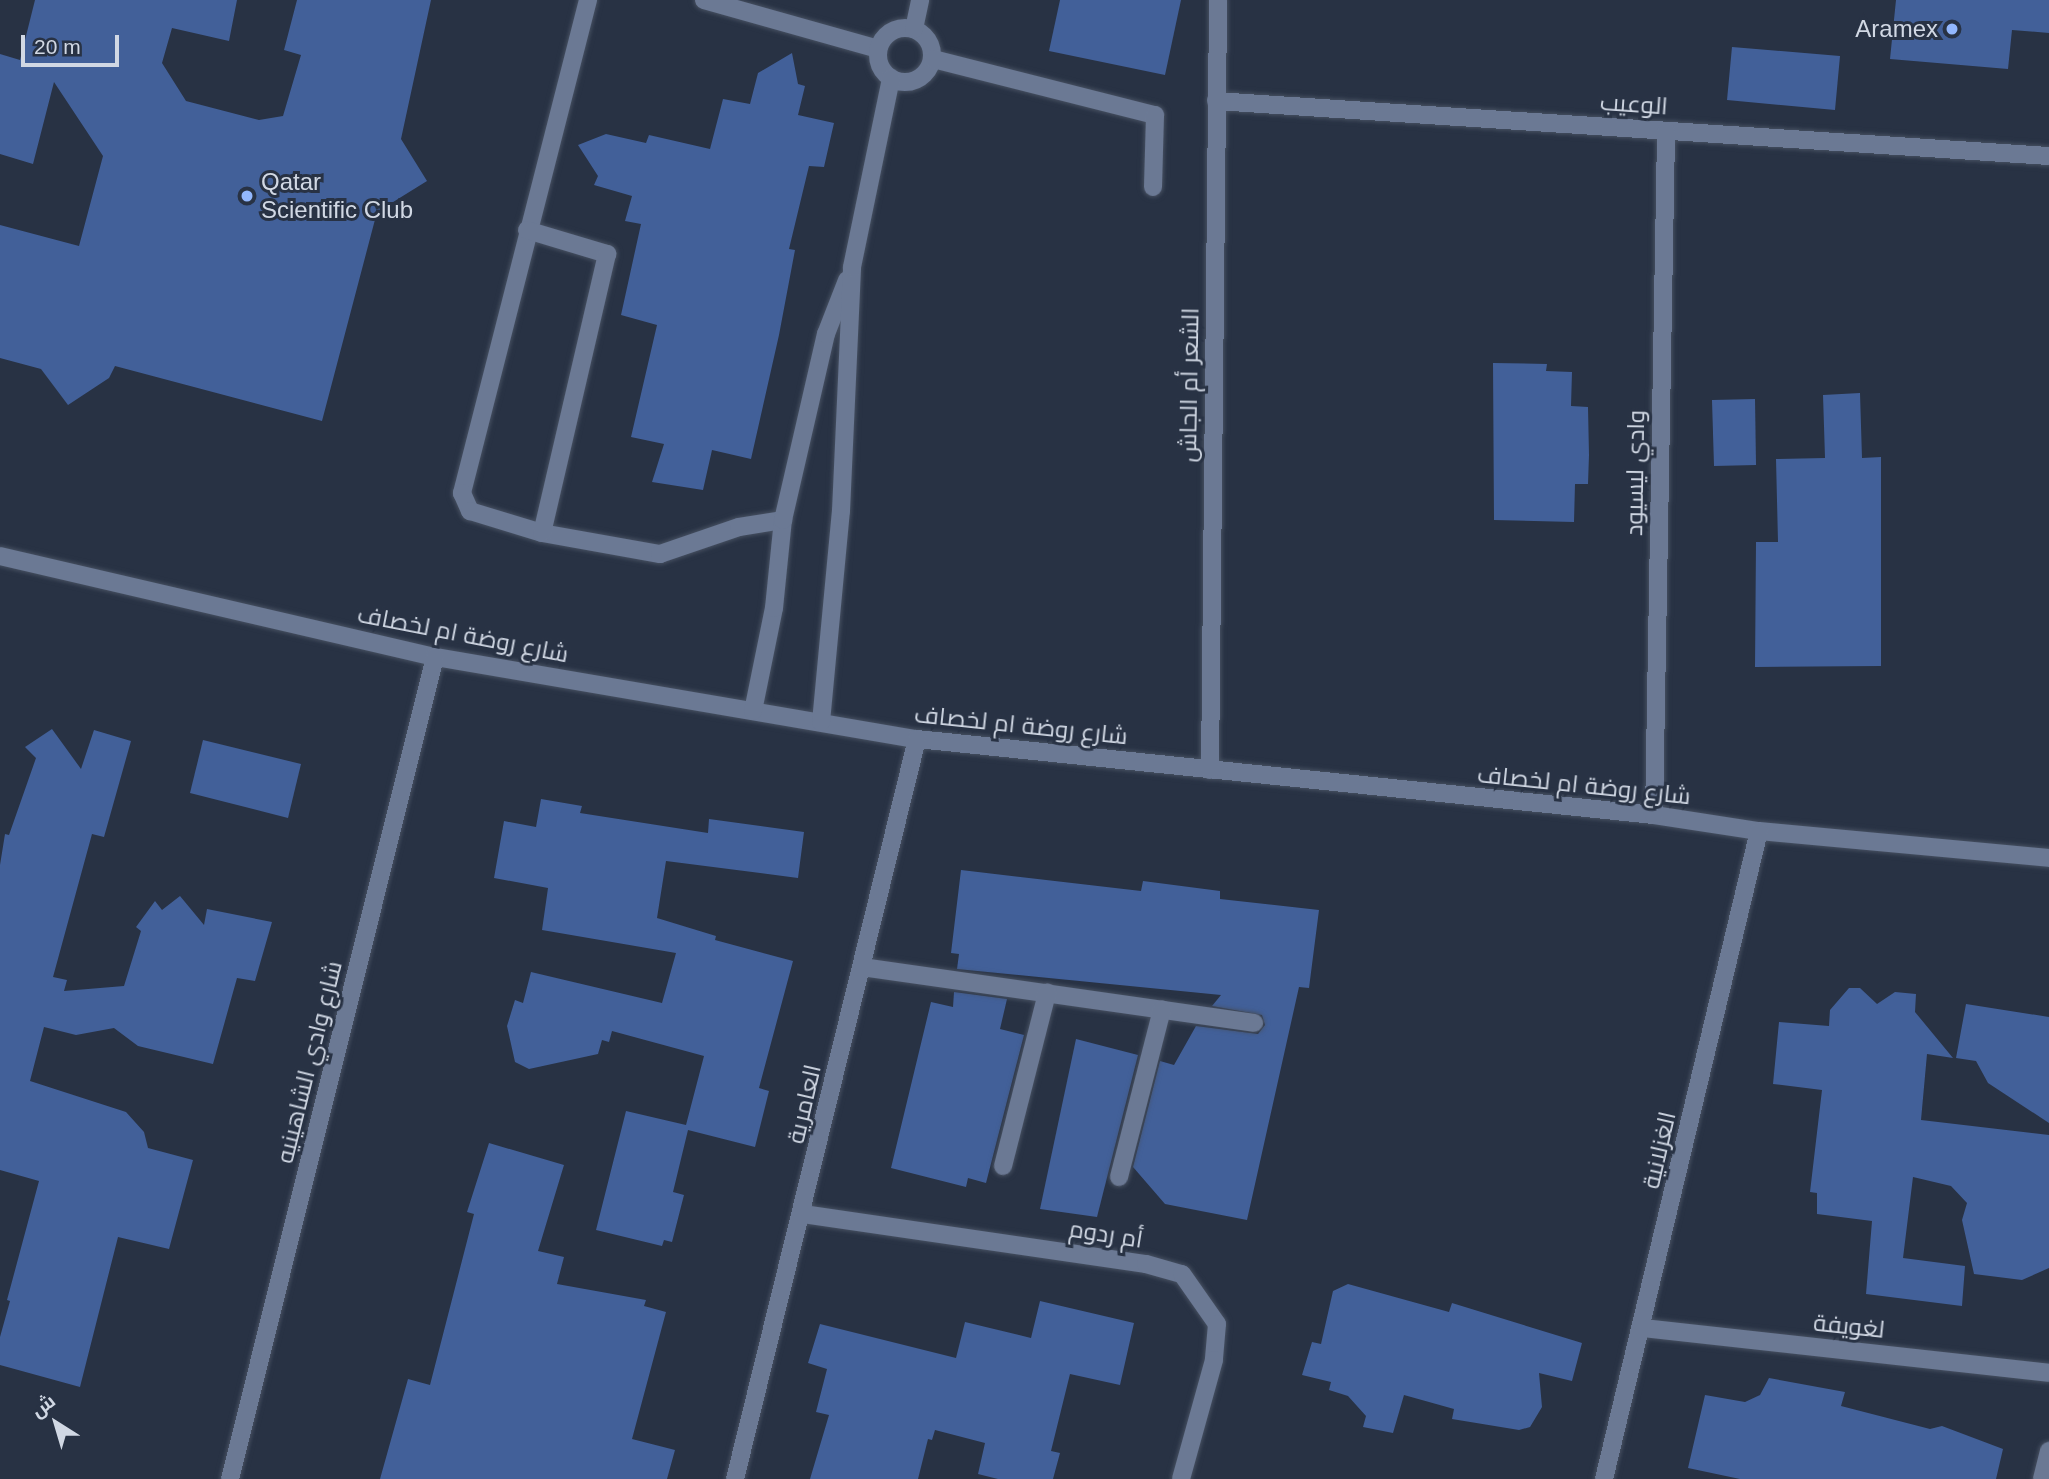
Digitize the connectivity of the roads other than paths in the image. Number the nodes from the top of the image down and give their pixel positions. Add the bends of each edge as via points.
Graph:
1 (588, 0) edge
2 (704, 0) edge
3 (920, 0) edge
4 (1218, 0) edge
5 (914, 29) junction
6 (878, 49) junction
7 (933, 59) junction
8 (891, 78) junction
9 (1216, 101) junction
10 (1666, 131) junction
11 (2049, 156) edge
12 (1153, 187) dead end
13 (527, 230) junction
14 (852, 267) junction
15 (783, 520) junction
16 (542, 533) junction
17 (0, 556) edge
18 (436, 657) junction
19 (753, 711) junction
20 (821, 722) junction
21 (917, 739) junction
22 (1210, 770) junction
23 (1654, 816) junction
24 (1759, 831) junction
25 (2049, 858) edge
26 (862, 967) junction
27 (1047, 993) junction
28 (1163, 1009) junction
29 (1254, 1023) dead end
30 (1003, 1166) dead end
31 (1119, 1177) dead end
32 (803, 1214) junction
33 (1643, 1328) junction
34 (2049, 1373) edge
35 (2049, 1451) edge
36 (230, 1479) edge
37 (735, 1479) edge
38 (1181, 1479) edge
39 (1604, 1479) edge
40 (2042, 1479) edge

1 - 13 street
2 - 6 street
3 - 5 street
4 - 9 street, الشعر أم الجاش
5 - 6 street via 892,31
5 - 7 street via 930,44
6 - 8 street via 878,60
7 - 8 street via 914,81
7 - 12 street via 1155,115
8 - 14 street
9 - 10 street, الوعيب
9 - 22 street, الشعر أم الجاش
10 - 11 street, الوعيب
10 - 23 street, وادي ليسيود
13 - 16 street via 462,493 470,511
13 - 16 street via 607,254
14 - 15 street via 825,334
14 - 20 street via 841,510
15 - 16 street via 739,527 660,554
15 - 19 street via 774,608
17 - 18 street, شارع روضة ام لخصاف
18 - 19 street, شارع روضة ام لخصاف
18 - 36 street, شارع وادي الشاهينيه
19 - 20 street, شارع روضة ام لخصاف
20 - 21 street, شارع روضة ام لخصاف
21 - 22 street, شارع روضة ام لخصاف
21 - 26 street, العامرية
22 - 23 street, شارع روضة ام لخصاف
23 - 24 street, شارع روضة ام لخصاف
24 - 25 street, شارع روضة ام لخصاف
24 - 33 street, الغزلانية
26 - 27 street
26 - 32 street, العامرية
27 - 28 street
27 - 30 street
28 - 29 street
28 - 31 street
32 - 37 street, العامرية
32 - 38 street, أم ردوم via 1146,1264 1182,1274 1217,1324 1214,1360
33 - 34 street, لغويفة
33 - 39 street, الغزلانية
35 - 40 street

